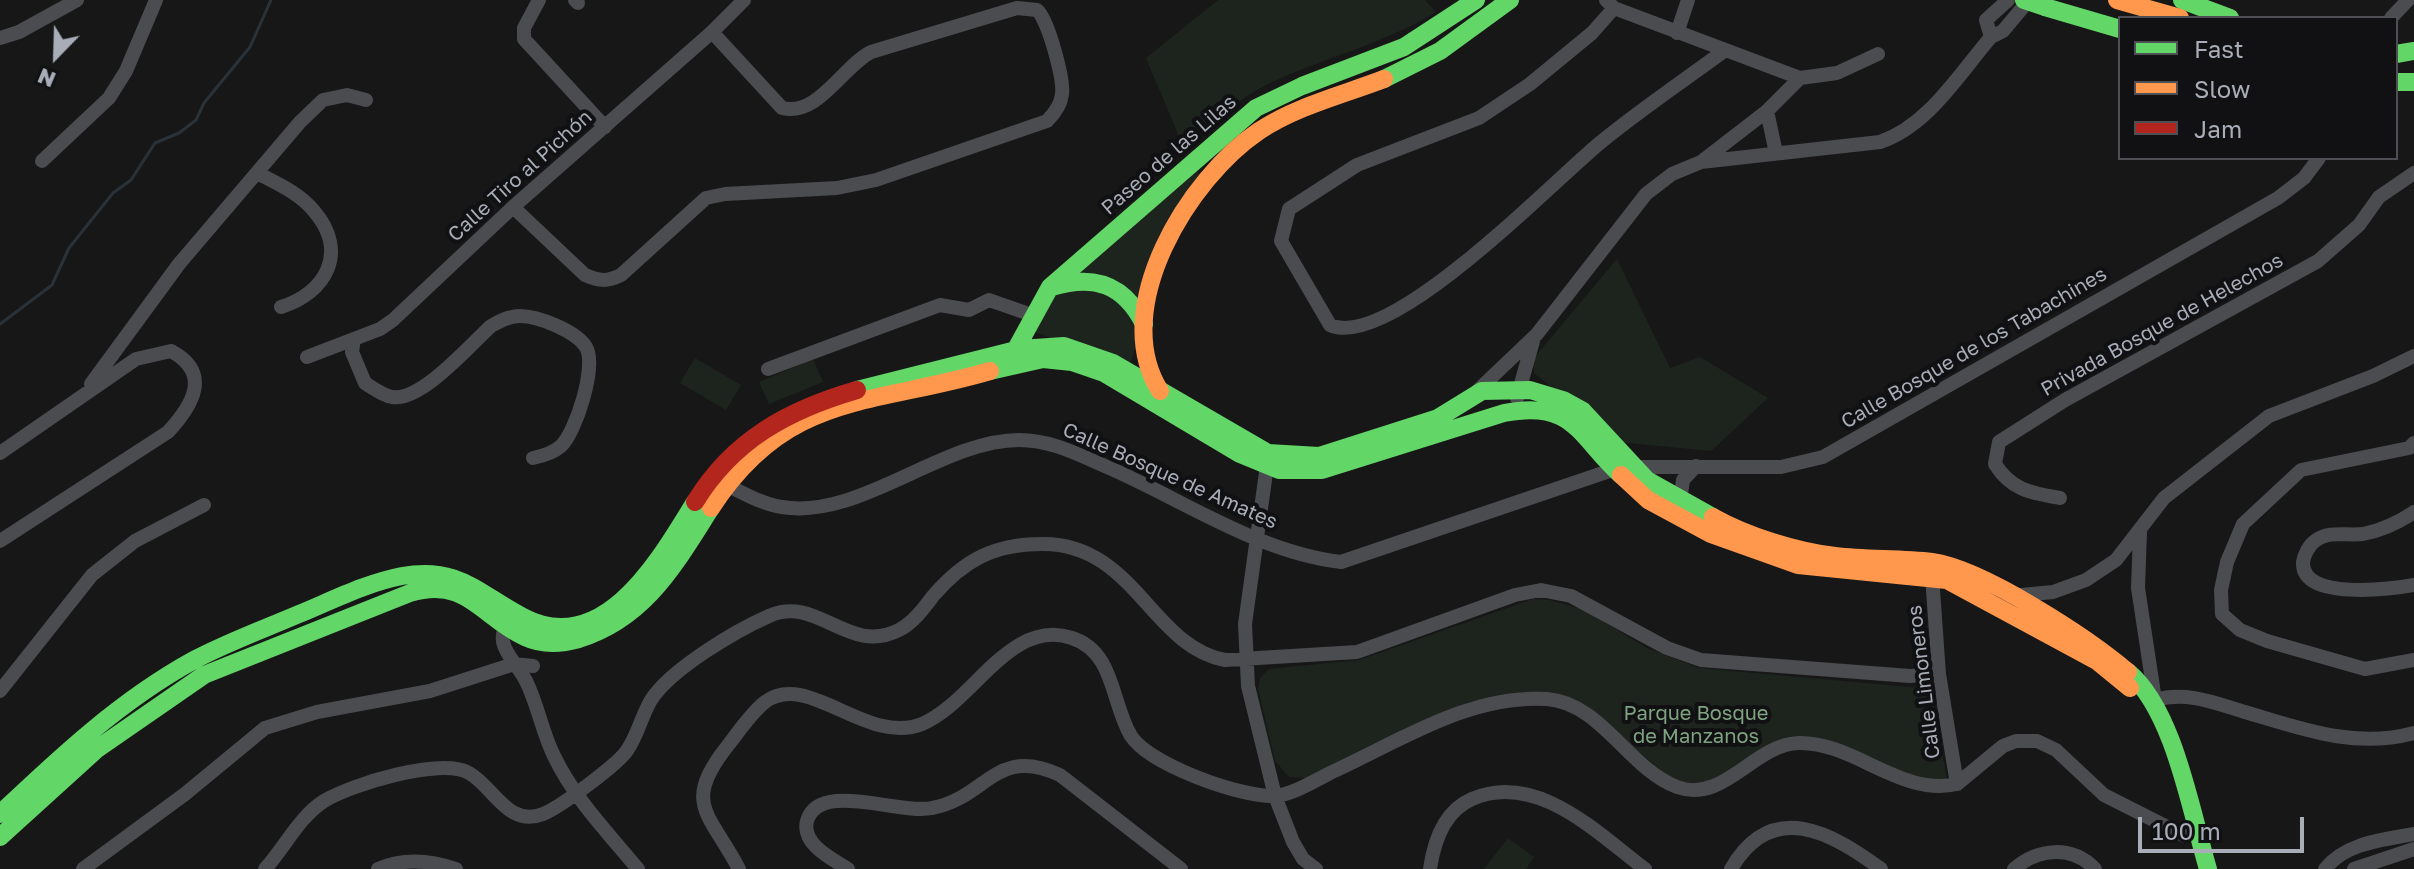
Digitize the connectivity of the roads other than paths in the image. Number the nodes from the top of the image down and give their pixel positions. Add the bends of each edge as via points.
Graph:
1 (77, 0) edge
2 (156, 0) edge
3 (539, 0) edge
4 (744, 0) edge
5 (1049, 0) edge
6 (1476, 0) edge
7 (1510, 0) edge
8 (1688, 0) edge
9 (2008, 0) edge
10 (2117, 0) edge
11 (2182, 0) edge
12 (2408, 0) edge
13 (2033, 2) edge
14 (1610, 4) edge
15 (1037, 10) junction
16 (2173, 16) edge
17 (2225, 16) edge
18 (2393, 16) edge
19 (2118, 28) edge
20 (712, 32) junction
21 (1677, 33) junction
22 (1991, 37) junction
23 (0, 38) edge
24 (1724, 51) junction
25 (1878, 54) dead end
26 (1800, 78) junction
27 (366, 100) dead end
28 (1767, 111) junction
29 (605, 127) junction
30 (1776, 153) junction
31 (2318, 160) edge
32 (42, 161) dead end
33 (1701, 162) junction
34 (257, 173) junction
35 (2414, 173) edge
36 (513, 207) junction
37 (1050, 287) junction
38 (281, 307) dead end
39 (1032, 315) junction
40 (1144, 334) junction
41 (1537, 334) junction
42 (354, 339) junction
43 (1016, 349) junction
44 (2414, 356) edge
45 (307, 357) dead end
46 (1510, 359) junction
47 (768, 369) dead end
48 (1129, 380) junction
49 (1519, 388) junction
50 (1499, 389) junction
51 (86, 391) junction
52 (1162, 393) junction
53 (1474, 394) junction
54 (1509, 411) junction
55 (7, 442) edge
56 (2414, 443) edge
57 (0, 453) edge
58 (533, 458) dead end
59 (1267, 460) junction
60 (1696, 466) junction
61 (1623, 467) junction
62 (718, 481) junction
63 (2060, 498) dead end
64 (1680, 501) junction
65 (204, 505) dead end
66 (2414, 512) edge
67 (2140, 532) junction
68 (1257, 539) junction
69 (0, 541) edge
70 (1932, 576) junction
71 (2414, 585) edge
72 (2011, 596) junction
73 (511, 622) junction
74 (546, 637) junction
75 (504, 650) junction
76 (1246, 660) junction
77 (2414, 660) edge
78 (514, 664) junction
79 (2113, 665) junction
80 (533, 666) junction
81 (483, 672) junction
82 (1939, 674) junction
83 (0, 691) edge
84 (532, 699) junction
85 (2155, 700) junction
86 (2414, 733) edge
87 (1957, 784) junction
88 (574, 792) junction
89 (1275, 796) junction
90 (0, 814) edge
91 (2414, 834) edge
92 (2185, 836) junction
93 (0, 837) edge
94 (2414, 849) edge
95 (83, 869) edge
96 (265, 869) edge
97 (378, 869) edge
98 (456, 869) edge
99 (638, 869) edge
100 (739, 869) edge
101 (848, 869) edge
102 (1181, 869) edge
103 (1316, 869) edge
104 (1430, 869) edge
105 (1645, 869) edge
106 (1731, 869) edge
107 (1881, 869) edge
108 (2014, 869) edge
109 (2095, 869) edge
110 (2195, 869) edge
111 (2208, 869) edge
112 (2325, 869) edge
113 (2354, 869) edge

1 - 23 street
2 - 32 street via 109,98
3 - 29 street via 524,39
4 - 20 street, Calle Tiro al Pichón
5 - 15 street
6 - 37 street, Paseo de las Lilas via 1404,47 1256,108
7 - 40 street, Paseo de las Lilas via 1433,56 1281,118 1232,153 1162,246 1152,273
8 - 21 street
9 - 22 street via 1986,20
10 - 16 street
11 - 17 street
12 - 18 street
13 - 19 street
13 - 22 street
14 - 21 street
14 - 24 street via 1592,33 1479,118 1357,165 1289,209 1281,241 1330,325 1352,330 1372,323 1466,265 1602,141
15 - 20 street via 1017,8 871,52 807,107 794,111 782,108
15 - 36 street via 1045,20 1063,90 1047,121 876,180 706,198 610,280 585,275
20 - 29 street, Calle Tiro al Pichón
21 - 24 street
22 - 30 street via 1916,124 1900,135 1880,142
24 - 26 street
25 - 26 street via 1837,73
26 - 28 street
27 - 34 street via 347,95 323,100
28 - 30 street
28 - 33 street
29 - 36 street, Calle Tiro al Pichón
30 - 33 street
31 - 60 street, Calle Bosque de los Tabachines via 2278,198 1823,457 1781,467
33 - 41 street via 1672,174 1646,194
34 - 38 street via 293,191 316,213 331,257 318,289
34 - 51 street via 179,264
35 - 63 street, Privada Bosque de Helechos via 2379,197 2359,225 2318,261 1999,442 1995,464 2004,480
36 - 42 street, Calle Tiro al Pichón via 393,320
37 - 39 street, Paseo de las Lilas
37 - 40 street via 1082,278 1109,283 1131,299
39 - 43 street, Paseo de las Lilas
39 - 47 street via 989,300 969,310 940,305
40 - 48 street, Paseo de las Lilas
40 - 52 street, Paseo de las Lilas via 1148,367
41 - 46 street
41 - 49 street
42 - 45 street, Calle Tiro al Pichón
42 - 58 street via 352,352 365,383 394,397 424,388 504,319 535,319 577,337 590,361 576,420 560,447
43 - 48 street via 1051,344 1076,348 1110,361
43 - 62 street via 857,387 809,405 757,432
44 - 67 street via 2269,416 2164,498
46 - 50 street
46 - 53 street
48 - 52 street
48 - 59 street
48 - 62 street via 1050,358 1019,362 861,401 815,418 765,443
49 - 50 street
49 - 54 street
49 - 61 street via 1552,395 1583,411 1600,426
50 - 53 street
50 - 54 street
51 - 55 street
51 - 69 street via 136,359 171,351 187,359 195,374 186,413 168,432
52 - 59 street
53 - 59 street via 1444,416 1319,456
54 - 59 street via 1322,470
54 - 61 street via 1546,411 1566,418
55 - 57 street
56 - 77 street via 2301,470 2243,524 2221,590 2222,614 2240,630 2267,641 2365,669
59 - 68 street
60 - 61 street, Calle Bosque de los Tabachines
60 - 64 street via 1683,480
61 - 64 street
61 - 68 street, Calle Bosque de Amates via 1341,562
61 - 70 street via 1660,507 1753,550 1832,571
62 - 68 street, Calle Bosque de Amates via 762,502 803,508 849,499 994,441 1049,442
62 - 74 street via 668,573 636,608 602,632
64 - 72 street via 1802,550 1934,562
65 - 83 street via 135,541 92,575
66 - 71 street via 2392,526 2315,540 2303,560 2304,569 2323,585 2377,592
67 - 72 street via 2116,560 2086,580 2053,592
67 - 85 street via 2138,588
68 - 76 street via 1245,624
70 - 79 street
70 - 82 street, Calle Limoneros
72 - 79 street
73 - 74 street
73 - 75 street
73 - 90 street via 478,585 437,574 383,581 332,599 163,678 58,757
73 - 93 street via 454,591 427,589 204,675 67,772
74 - 80 street
75 - 78 street
75 - 81 street
76 - 82 street via 1357,652 1541,590 1586,601 1667,648 1701,660
76 - 88 street via 1208,657 1192,648 1099,559 1047,543 1009,544 979,554 952,574 904,628 884,637 862,638 788,609 768,616 667,683 651,699 628,751
76 - 89 street
78 - 80 street
78 - 81 street
78 - 84 street
79 - 85 street
79 - 92 street via 2153,723
80 - 84 street
81 - 95 street via 430,691 317,712 265,728
82 - 87 street, Calle Limoneros
84 - 88 street
85 - 86 street via 2202,698 2341,738 2381,740
85 - 111 street
87 - 89 street via 1925,786 1827,748 1798,743 1778,748 1711,788 1688,790 1664,780 1572,706 1528,699 1471,708
87 - 92 street via 2003,746 2037,741 2056,750 2104,795
88 - 96 street via 556,809 520,816 467,772 453,766 415,770 324,801
88 - 99 street
89 - 100 street via 1189,774 1143,750 1124,720 1097,654 1056,633 1018,645 944,710 901,730 879,728 798,694 780,694 766,702 710,769 703,786 708,819
89 - 103 street via 1293,842
91 - 112 street via 2348,849
92 - 110 street
94 - 113 street
97 - 98 street via 426,861
101 - 102 street via 811,842 806,828 819,803 838,800 930,809 950,803 1004,767 1021,764 1040,765 1060,775
104 - 105 street via 1443,824 1464,802 1489,792 1515,791 1546,800 1577,818
106 - 107 street via 1757,841 1798,828 1830,834
108 - 109 street via 2051,851 2076,856

